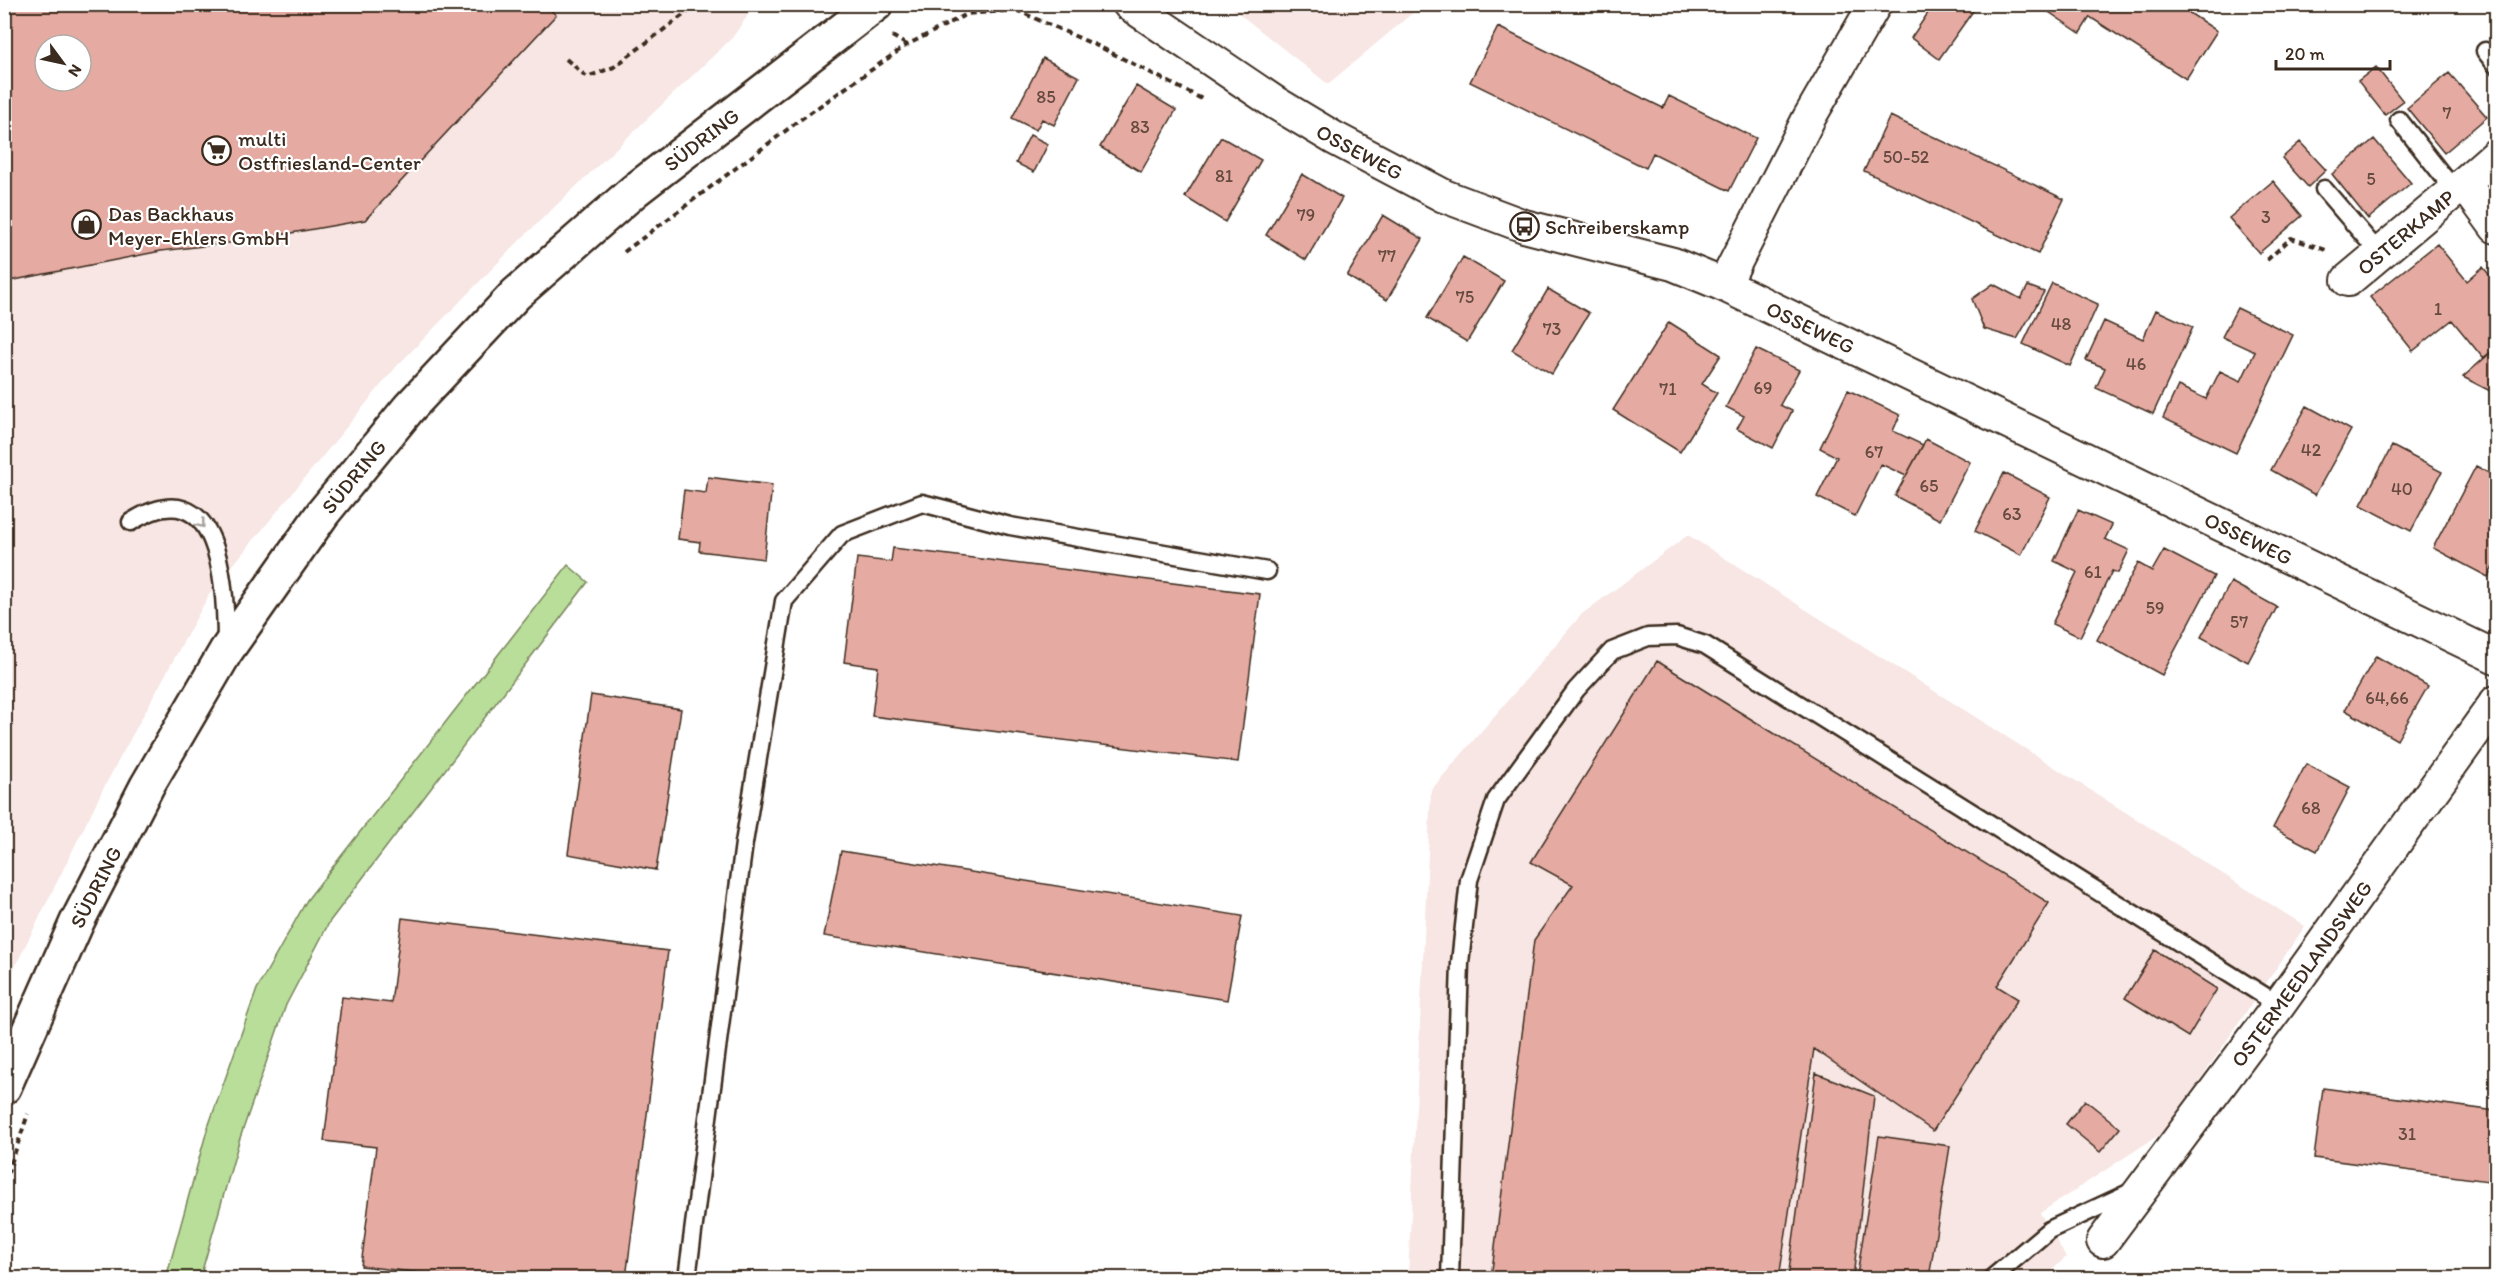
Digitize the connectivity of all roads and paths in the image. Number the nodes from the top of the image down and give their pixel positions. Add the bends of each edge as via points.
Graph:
1 (698, 4) edge
2 (876, 4) edge
3 (1023, 4) edge
4 (1129, 4) edge
5 (1875, 4) edge
6 (1016, 10) junction
7 (2485, 51) dead end
8 (566, 59) dead end
9 (2496, 65) edge
10 (1209, 103) dead end
11 (2399, 120) dead end
12 (2496, 155) edge
13 (2459, 187) junction
14 (2324, 189) dead end
15 (2496, 226) edge
16 (623, 253) dead end
17 (2267, 260) dead end
18 (2364, 265) junction
19 (1724, 285) junction
20 (131, 522) dead end
21 (1267, 572) dead end
22 (226, 651) junction
23 (2496, 657) edge
24 (2496, 702) edge
25 (2279, 1005) junction
26 (4, 1087) edge
27 (30, 1108) dead end
28 (4, 1184) edge
29 (2145, 1185) junction
30 (2103, 1241) dead end
31 (687, 1278) edge
32 (1450, 1278) edge
33 (1992, 1278) edge

1 - 8 path via 614,67 587,77
2 - 22 main road, SÜDRING via 634,191 516,294 409,408 330,504
3 - 6 path
4 - 19 street, OSSEWEG via 1274,102 1444,196 1524,226 1673,264
5 - 19 street via 1809,118
6 - 10 path via 1102,48
6 - 16 path via 967,14 907,45
7 - 9 lane
11 - 13 lane
12 - 13 street, OSTERKAMP
13 - 15 street, OSTERKAMP
13 - 18 street, OSTERKAMP
14 - 18 lane
17 - 18 path via 2291,238
19 - 23 street, OSSEWEG
20 -> 22 lane via 166,507 184,508 198,518 212,538 219,558
21 - 31 lane via 1010,526 922,503 842,534 784,601 744,843
22 - 26 main road, SÜDRING via 147,786 98,880
24 - 25 street, OSTERMEEDLANDSWEG
25 - 29 street, OSTERMEEDLANDSWEG
25 - 32 lane via 1705,645 1677,636 1648,637 1612,651 1576,690 1496,800 1469,880 1460,963
27 - 28 path
29 - 30 street, OSTERMEEDLANDSWEG
29 - 33 lane via 2049,1230

